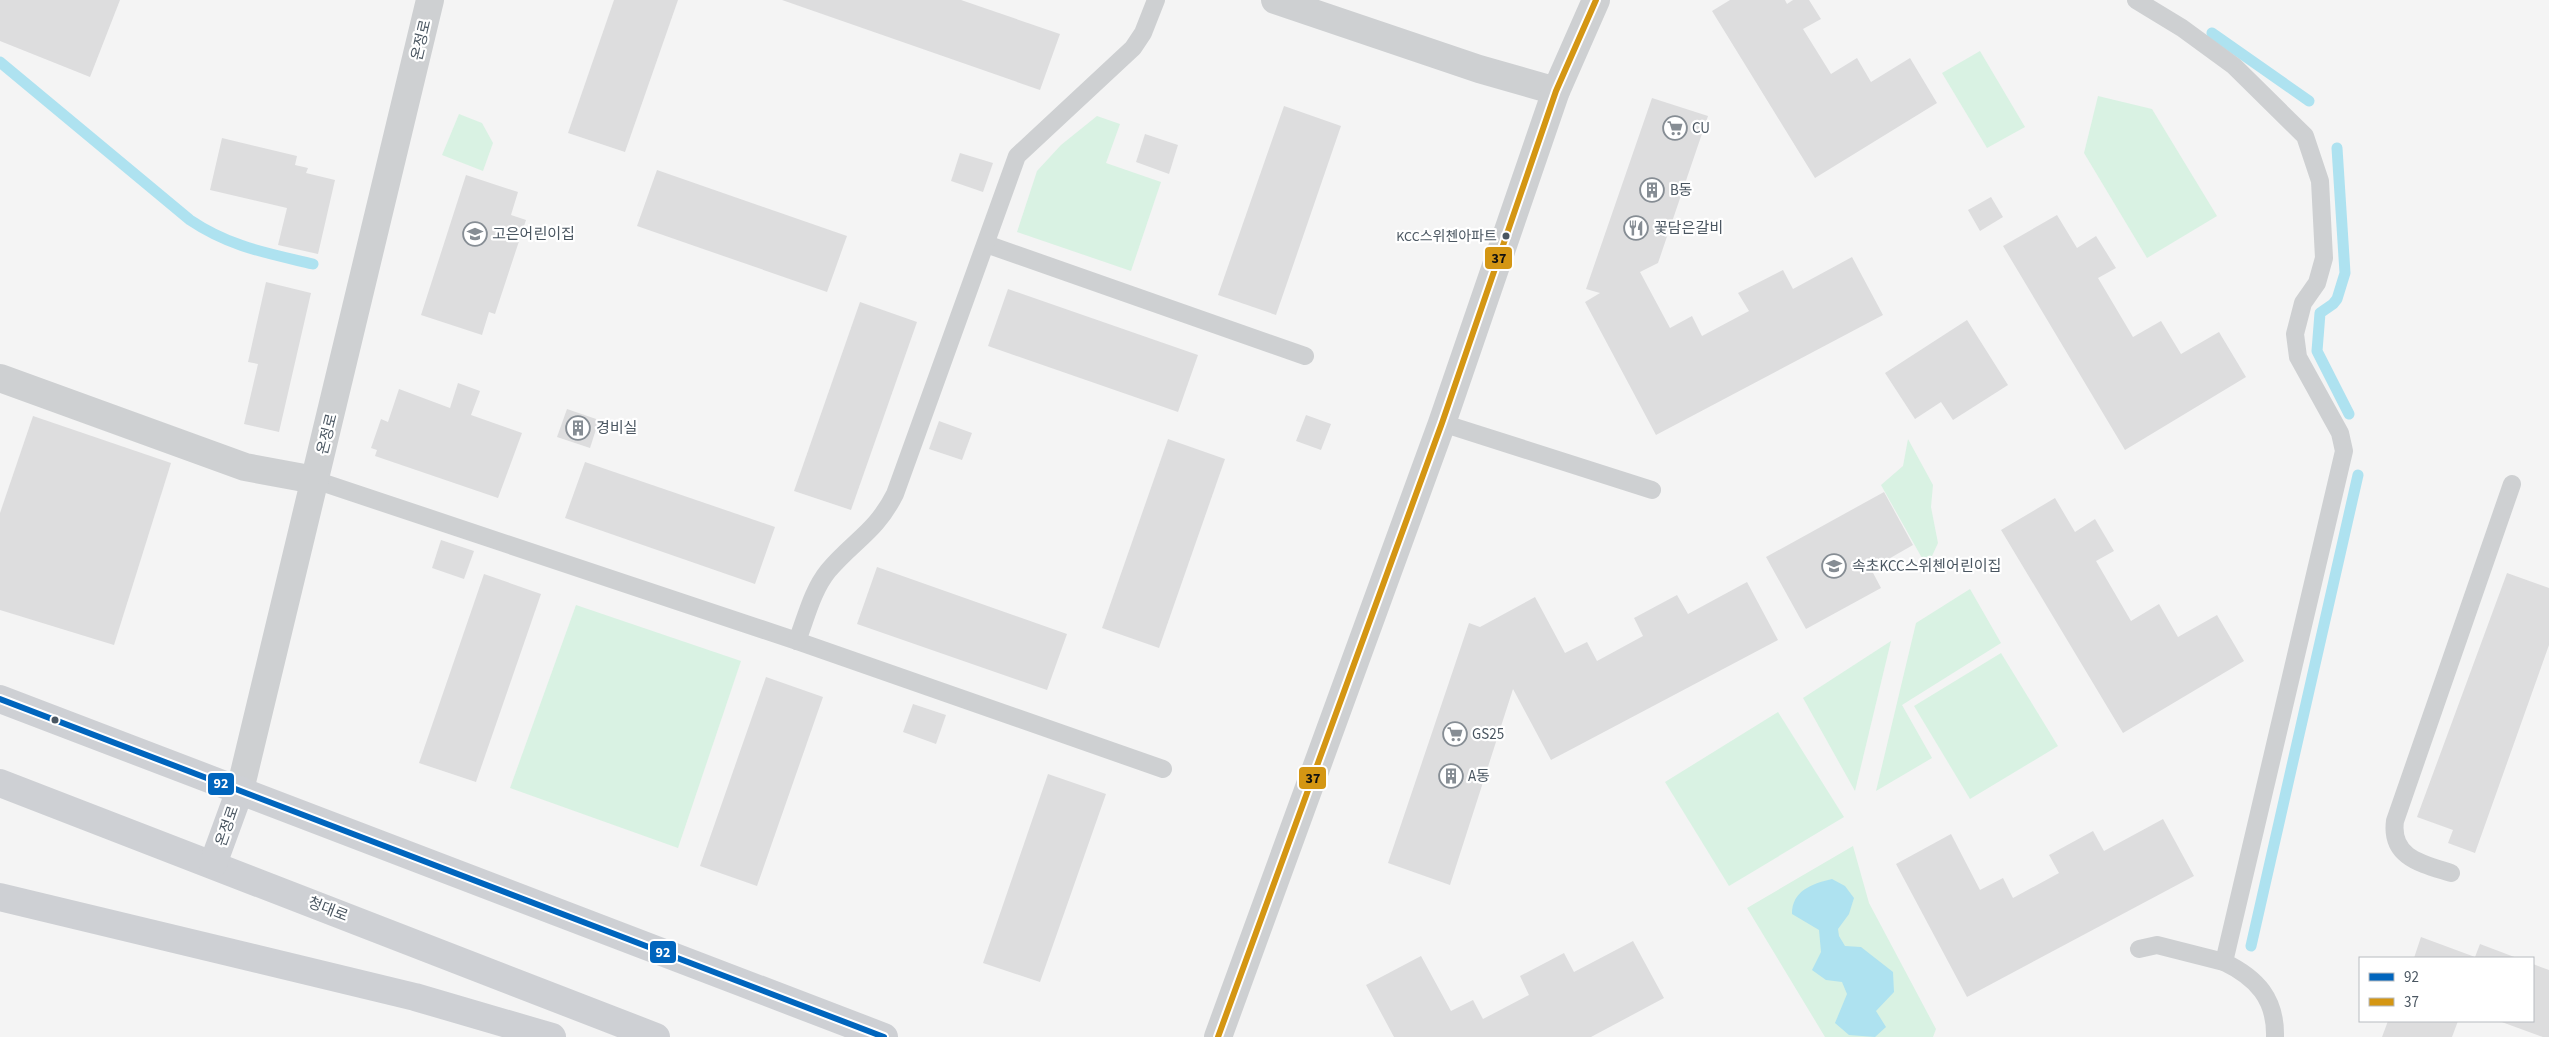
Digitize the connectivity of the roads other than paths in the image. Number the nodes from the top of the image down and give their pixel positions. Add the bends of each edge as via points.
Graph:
1 (430, 0) edge
2 (1156, 0) edge
3 (1275, 0) edge
4 (1596, 0) edge
5 (2136, 0) edge
6 (1556, 91) junction
7 (986, 244) junction
8 (1305, 356) dead end
9 (0, 378) edge
10 (1442, 423) junction
11 (315, 480) junction
12 (2512, 484) dead end
13 (1652, 490) dead end
14 (797, 641) junction
15 (0, 699) edge
16 (1163, 769) dead end
17 (0, 784) edge
18 (240, 790) junction
19 (213, 864) junction
20 (2451, 873) dead end
21 (0, 897) edge
22 (2139, 949) dead end
23 (2224, 962) junction
24 (552, 1037) edge
25 (656, 1037) edge
26 (884, 1037) edge
27 (1218, 1037) edge
28 (2276, 1037) edge

1 - 11 street, 온정로
2 - 7 lane via 1143,33 1133,48 1017,156
3 - 6 street via 1479,69
4 - 6 street
5 - 23 lane via 2234,66 2305,136 2320,181 2324,258 2317,284 2303,303 2294,334 2298,357 2340,433 2344,451
6 - 10 street
7 - 8 lane
7 - 14 lane via 896,494 875,527 828,571 818,586
9 - 11 street via 245,467
10 - 13 lane
10 - 27 street
11 - 14 lane
11 - 18 street, 온정로
12 - 20 lane via 2393,833 2398,847 2410,857
14 - 16 lane
15 - 18 street
17 - 19 street, 청대로
18 - 19 street, 온정로
18 - 26 street
19 - 25 street, 청대로
21 - 24 street via 415,997
22 - 23 lane via 2157,945
23 - 28 lane via 2259,985 2271,1007

